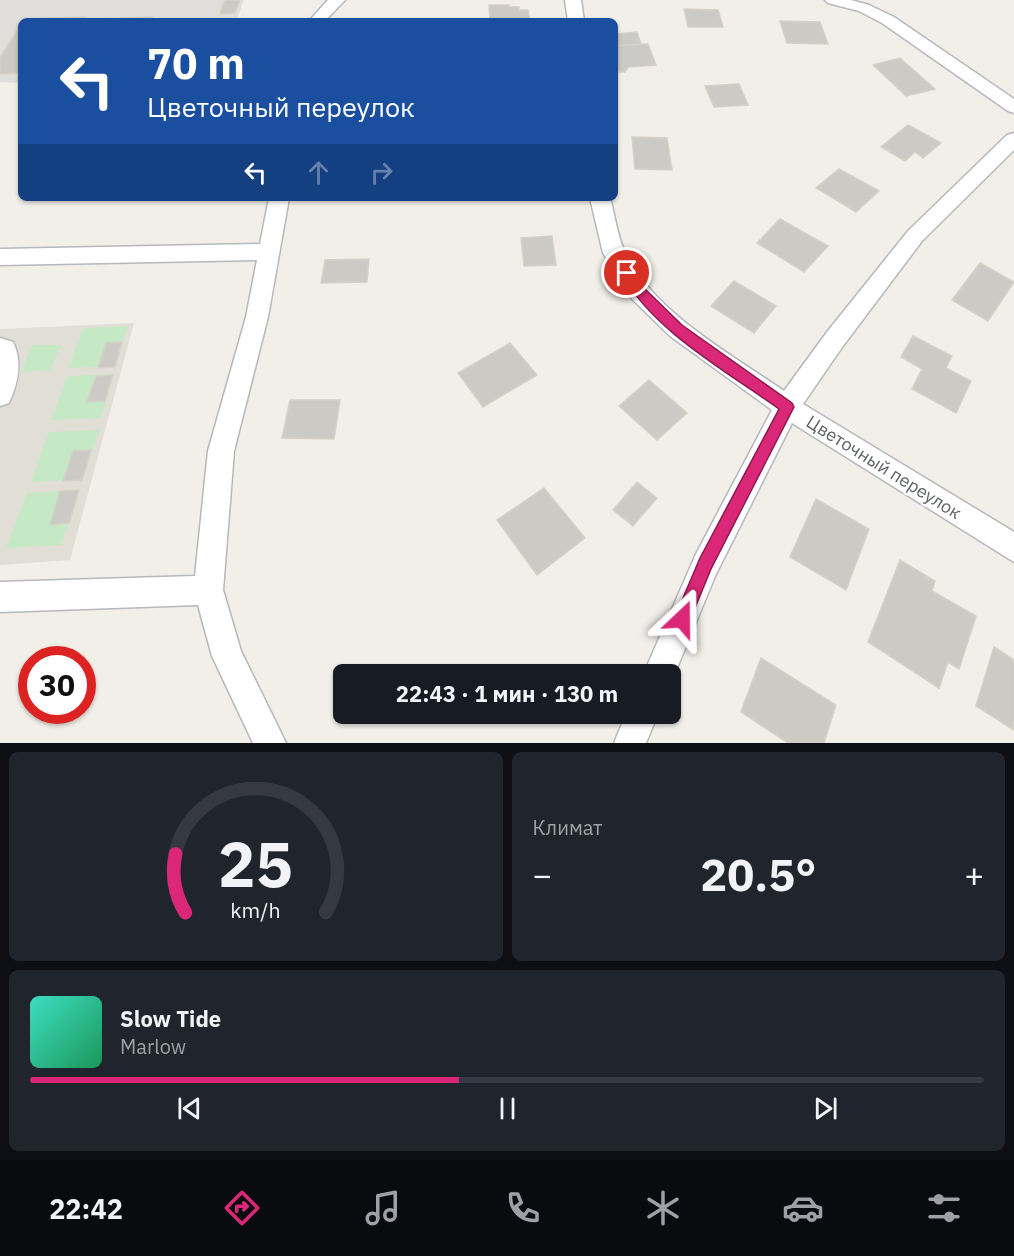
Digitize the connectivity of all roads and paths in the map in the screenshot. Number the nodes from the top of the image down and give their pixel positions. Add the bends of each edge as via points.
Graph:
1 (337, 0) edge
2 (573, 0) edge
3 (833, 0) edge
4 (319, 18) edge
5 (576, 18) edge
6 (1014, 107) edge
7 (1014, 139) edge
8 (278, 201) edge
9 (601, 201) edge
10 (268, 252) junction
11 (0, 257) edge
12 (0, 348) edge
13 (0, 394) edge
14 (787, 407) junction
15 (1014, 548) edge
16 (208, 590) junction
17 (0, 597) edge
18 (664, 664) edge
19 (638, 724) edge
20 (270, 743) edge
21 (630, 743) edge

1 - 4 street
2 - 5 street
3 - 6 street via 864,8 888,20
7 - 14 street via 915,236
8 - 10 street
9 - 14 street, Цветочный переулок via 614,253 640,292 678,329
10 - 11 street
10 - 16 street via 257,317 221,451
12 - 13 street via 5,349 7,375
14 - 15 street, Цветочный переулок
14 - 18 street via 706,564
16 - 17 street
16 - 20 street via 227,656
19 - 21 street

